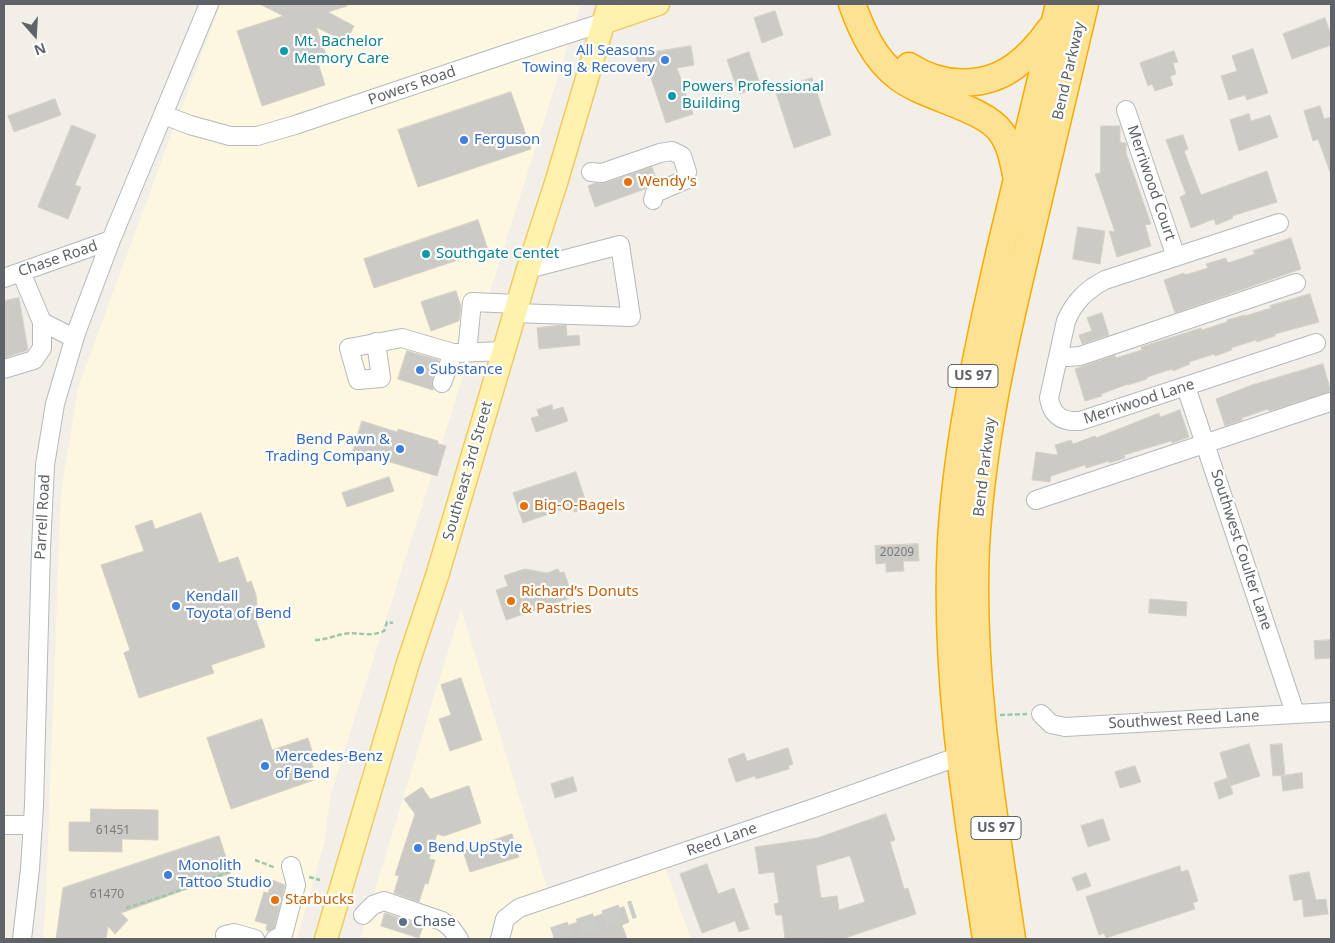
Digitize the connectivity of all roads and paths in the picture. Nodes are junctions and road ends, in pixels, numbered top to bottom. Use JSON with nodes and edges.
{"nodes":[{"id":1,"x":209,"y":4,"type":"edge"},
{"id":2,"x":658,"y":4,"type":"edge"},
{"id":3,"x":852,"y":4,"type":"edge"},
{"id":4,"x":867,"y":4,"type":"edge"},
{"id":5,"x":1085,"y":4,"type":"edge"},
{"id":6,"x":607,"y":13,"type":"edge"},
{"id":7,"x":1056,"y":14,"type":"edge"},
{"id":8,"x":1126,"y":110,"type":"dead end"},
{"id":9,"x":164,"y":115,"type":"junction"},
{"id":10,"x":592,"y":172,"type":"dead end"},
{"id":11,"x":1017,"y":177,"type":"junction"},
{"id":12,"x":653,"y":200,"type":"dead end"},
{"id":13,"x":1279,"y":223,"type":"dead end"},
{"id":14,"x":111,"y":240,"type":"junction"},
{"id":15,"x":1176,"y":257,"type":"junction"},
{"id":16,"x":528,"y":269,"type":"junction"},
{"id":17,"x":21,"y":272,"type":"junction"},
{"id":18,"x":4,"y":278,"type":"edge"},
{"id":19,"x":1296,"y":283,"type":"dead end"},
{"id":20,"x":517,"y":308,"type":"junction"},
{"id":21,"x":42,"y":322,"type":"junction"},
{"id":22,"x":74,"y":338,"type":"junction"},
{"id":23,"x":376,"y":342,"type":"junction"},
{"id":24,"x":1316,"y":343,"type":"dead end"},
{"id":25,"x":41,"y":350,"type":"junction"},
{"id":26,"x":504,"y":351,"type":"junction"},
{"id":27,"x":460,"y":353,"type":"junction"},
{"id":28,"x":1059,"y":355,"type":"junction"},
{"id":29,"x":67,"y":359,"type":"junction"},
{"id":30,"x":4,"y":368,"type":"edge"},
{"id":31,"x":442,"y":384,"type":"dead end"},
{"id":32,"x":1186,"y":387,"type":"junction"},
{"id":33,"x":1330,"y":402,"type":"dead end"},
{"id":34,"x":1206,"y":443,"type":"junction"},
{"id":35,"x":1036,"y":500,"type":"dead end"},
{"id":36,"x":393,"y":623,"type":"dead end"},
{"id":37,"x":315,"y":640,"type":"dead end"},
{"id":38,"x":1331,"y":712,"type":"edge"},
{"id":39,"x":1296,"y":713,"type":"junction"},
{"id":40,"x":1041,"y":714,"type":"joint"},
{"id":41,"x":997,"y":715,"type":"dead end"},
{"id":42,"x":960,"y":756,"type":"junction"},
{"id":43,"x":4,"y":825,"type":"edge"},
{"id":44,"x":33,"y":825,"type":"junction"},
{"id":45,"x":255,"y":860,"type":"dead end"},
{"id":46,"x":283,"y":867,"type":"joint"},
{"id":47,"x":231,"y":871,"type":"dead end"},
{"id":48,"x":309,"y":877,"type":"dead end"},
{"id":49,"x":320,"y":880,"type":"dead end"},
{"id":50,"x":126,"y":908,"type":"dead end"},
{"id":51,"x":363,"y":915,"type":"dead end"},
{"id":52,"x":225,"y":935,"type":"dead end"},
{"id":53,"x":22,"y":939,"type":"edge"},
{"id":54,"x":255,"y":939,"type":"edge"},
{"id":55,"x":275,"y":939,"type":"edge"},
{"id":56,"x":326,"y":939,"type":"edge"},
{"id":57,"x":459,"y":939,"type":"edge"},
{"id":58,"x":500,"y":939,"type":"edge"},
{"id":59,"x":986,"y":939,"type":"edge"},
{"id":60,"x":1012,"y":939,"type":"edge"}],
"edges":[{"from":1,"to":9,"type":"street","name":"Parrell Road"},
{"from":2,"to":6,"type":"main road","name":"Powers Road"},
{"from":3,"to":11,"type":"highway"},
{"from":4,"to":7,"type":"highway"},
{"from":5,"to":60,"type":"highway","name":"Bend Parkway","number":"US 97"},
{"from":6,"to":9,"type":"street","name":"Powers Road"},
{"from":6,"to":16,"type":"main road","name":"Southeast 3rd Street"},
{"from":7,"to":11,"type":"highway","name":"Bend Parkway","number":"US 97"},
{"from":8,"to":15,"type":"street","name":"Merriwood Court"},
{"from":9,"to":14,"type":"street","name":"Parrell Road"},
{"from":10,"to":12,"type":"street"},
{"from":11,"to":42,"type":"highway","name":"Bend Parkway","number":"US 97"},
{"from":13,"to":15,"type":"street","name":"Merriwood Lane"},
{"from":14,"to":17,"type":"street","name":"Chase Road"},
{"from":14,"to":22,"type":"street","name":"Parrell Road"},
{"from":15,"to":28,"type":"street","name":"Merriwood Lane"},
{"from":16,"to":20,"type":"main road","name":"Southeast 3rd Street"},
{"from":16,"to":20,"type":"street"},
{"from":17,"to":18,"type":"street","name":"Chase Road"},
{"from":17,"to":21,"type":"street"},
{"from":19,"to":28,"type":"street"},
{"from":20,"to":26,"type":"main road","name":"Southeast 3rd Street"},
{"from":20,"to":27,"type":"street"},
{"from":21,"to":22,"type":"street"},
{"from":21,"to":25,"type":"street"},
{"from":22,"to":29,"type":"street","name":"Parrell Road"},
{"from":23,"to":23,"type":"street"},
{"from":23,"to":27,"type":"street"},
{"from":24,"to":32,"type":"street","name":"Merriwood Lane"},
{"from":25,"to":29,"type":"street"},
{"from":25,"to":30,"type":"street"},
{"from":26,"to":27,"type":"street"},
{"from":26,"to":56,"type":"main road","name":"Southeast 3rd Street"},
{"from":27,"to":31,"type":"street"},
{"from":28,"to":32,"type":"street","name":"Merriwood Lane"},
{"from":29,"to":44,"type":"street","name":"Parrell Road"},
{"from":32,"to":34,"type":"street","name":"Southwest Coulter Lane"},
{"from":33,"to":34,"type":"street"},
{"from":34,"to":35,"type":"street"},
{"from":34,"to":39,"type":"street","name":"Southwest Coulter Lane"},
{"from":36,"to":37,"type":"path"},
{"from":38,"to":39,"type":"street","name":"Southwest Reed Lane"},
{"from":39,"to":40,"type":"street","name":"Southwest Reed Lane"},
{"from":40,"to":41,"type":"path"},
{"from":42,"to":58,"type":"street","name":"Reed Lane"},
{"from":42,"to":59,"type":"highway","name":"Bend Parkway","number":"US 97"},
{"from":43,"to":44,"type":"street"},
{"from":44,"to":53,"type":"street","name":"Parrell Road"},
{"from":45,"to":46,"type":"path"},
{"from":46,"to":55,"type":"street"},
{"from":47,"to":50,"type":"path"},
{"from":48,"to":49,"type":"path"},
{"from":51,"to":57,"type":"street"},
{"from":52,"to":54,"type":"street"}]}
